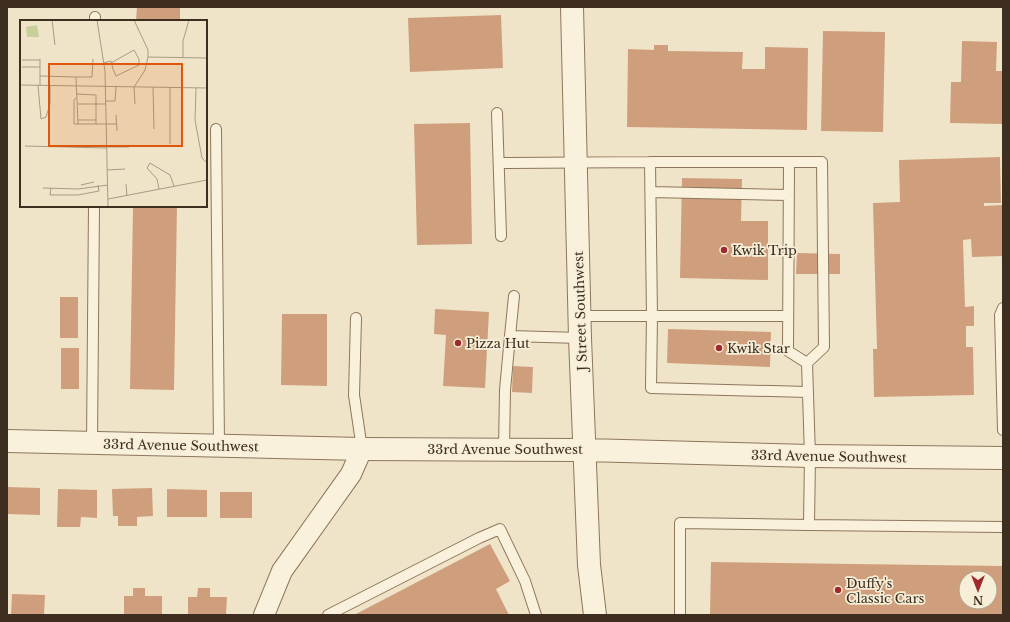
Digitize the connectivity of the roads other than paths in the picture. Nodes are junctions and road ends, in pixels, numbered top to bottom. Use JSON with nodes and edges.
{"nodes":[{"id":1,"x":572,"y":7,"type":"edge"},
{"id":2,"x":497,"y":113,"type":"dead end"},
{"id":3,"x":216,"y":129,"type":"dead end"},
{"id":4,"x":576,"y":162,"type":"junction"},
{"id":5,"x":650,"y":162,"type":"junction"},
{"id":6,"x":789,"y":162,"type":"junction"},
{"id":7,"x":499,"y":163,"type":"junction"},
{"id":8,"x":651,"y":192,"type":"junction"},
{"id":9,"x":789,"y":195,"type":"junction"},
{"id":10,"x":94,"y":207,"type":"edge"},
{"id":11,"x":501,"y":236,"type":"dead end"},
{"id":12,"x":514,"y":296,"type":"dead end"},
{"id":13,"x":1003,"y":308,"type":"edge"},
{"id":14,"x":579,"y":316,"type":"junction"},
{"id":15,"x":652,"y":316,"type":"junction"},
{"id":16,"x":787,"y":316,"type":"junction"},
{"id":17,"x":356,"y":318,"type":"dead end"},
{"id":18,"x":510,"y":336,"type":"junction"},
{"id":19,"x":580,"y":338,"type":"junction"},
{"id":20,"x":807,"y":363,"type":"junction"},
{"id":21,"x":808,"y":392,"type":"junction"},
{"id":22,"x":1003,"y":430,"type":"edge"},
{"id":23,"x":7,"y":441,"type":"edge"},
{"id":24,"x":92,"y":443,"type":"junction"},
{"id":25,"x":219,"y":445,"type":"junction"},
{"id":26,"x":362,"y":449,"type":"junction"},
{"id":27,"x":504,"y":449,"type":"junction"},
{"id":28,"x":584,"y":450,"type":"junction"},
{"id":29,"x":810,"y":456,"type":"junction"},
{"id":30,"x":1003,"y":458,"type":"edge"},
{"id":31,"x":809,"y":525,"type":"junction"},
{"id":32,"x":1003,"y":527,"type":"edge"},
{"id":33,"x":264,"y":615,"type":"edge"},
{"id":34,"x":328,"y":615,"type":"edge"},
{"id":35,"x":536,"y":615,"type":"edge"},
{"id":36,"x":595,"y":615,"type":"edge"},
{"id":37,"x":680,"y":615,"type":"edge"}],
"edges":[{"from":1,"to":4,"type":"street","name":"J Street Southwest"},
{"from":2,"to":7,"type":"lane"},
{"from":3,"to":25,"type":"lane"},
{"from":4,"to":5,"type":"lane"},
{"from":4,"to":7,"type":"lane"},
{"from":4,"to":14,"type":"street","name":"J Street Southwest"},
{"from":5,"to":6,"type":"lane"},
{"from":5,"to":8,"type":"lane"},
{"from":6,"to":9,"type":"lane"},
{"from":6,"to":20,"type":"lane"},
{"from":7,"to":11,"type":"lane"},
{"from":8,"to":9,"type":"lane"},
{"from":8,"to":15,"type":"lane"},
{"from":9,"to":16,"type":"lane"},
{"from":10,"to":24,"type":"lane"},
{"from":12,"to":18,"type":"lane"},
{"from":13,"to":22,"type":"lane"},
{"from":14,"to":15,"type":"lane"},
{"from":14,"to":19,"type":"street","name":"J Street Southwest"},
{"from":15,"to":16,"type":"lane"},
{"from":15,"to":21,"type":"lane"},
{"from":16,"to":20,"type":"lane"},
{"from":17,"to":26,"type":"lane"},
{"from":18,"to":19,"type":"lane"},
{"from":18,"to":27,"type":"lane"},
{"from":19,"to":28,"type":"street","name":"J Street Southwest"},
{"from":20,"to":21,"type":"lane"},
{"from":21,"to":29,"type":"lane"},
{"from":23,"to":24,"type":"street","name":"33rd Avenue Southwest"},
{"from":24,"to":25,"type":"street","name":"33rd Avenue Southwest"},
{"from":25,"to":26,"type":"street","name":"33rd Avenue Southwest"},
{"from":26,"to":27,"type":"street","name":"33rd Avenue Southwest"},
{"from":26,"to":33,"type":"street"},
{"from":27,"to":28,"type":"street","name":"33rd Avenue Southwest"},
{"from":28,"to":29,"type":"street","name":"33rd Avenue Southwest"},
{"from":28,"to":36,"type":"street","name":"J Street Southwest"},
{"from":29,"to":30,"type":"street","name":"33rd Avenue Southwest"},
{"from":29,"to":31,"type":"lane"},
{"from":31,"to":32,"type":"lane"},
{"from":31,"to":37,"type":"lane"},
{"from":34,"to":35,"type":"lane"}]}
